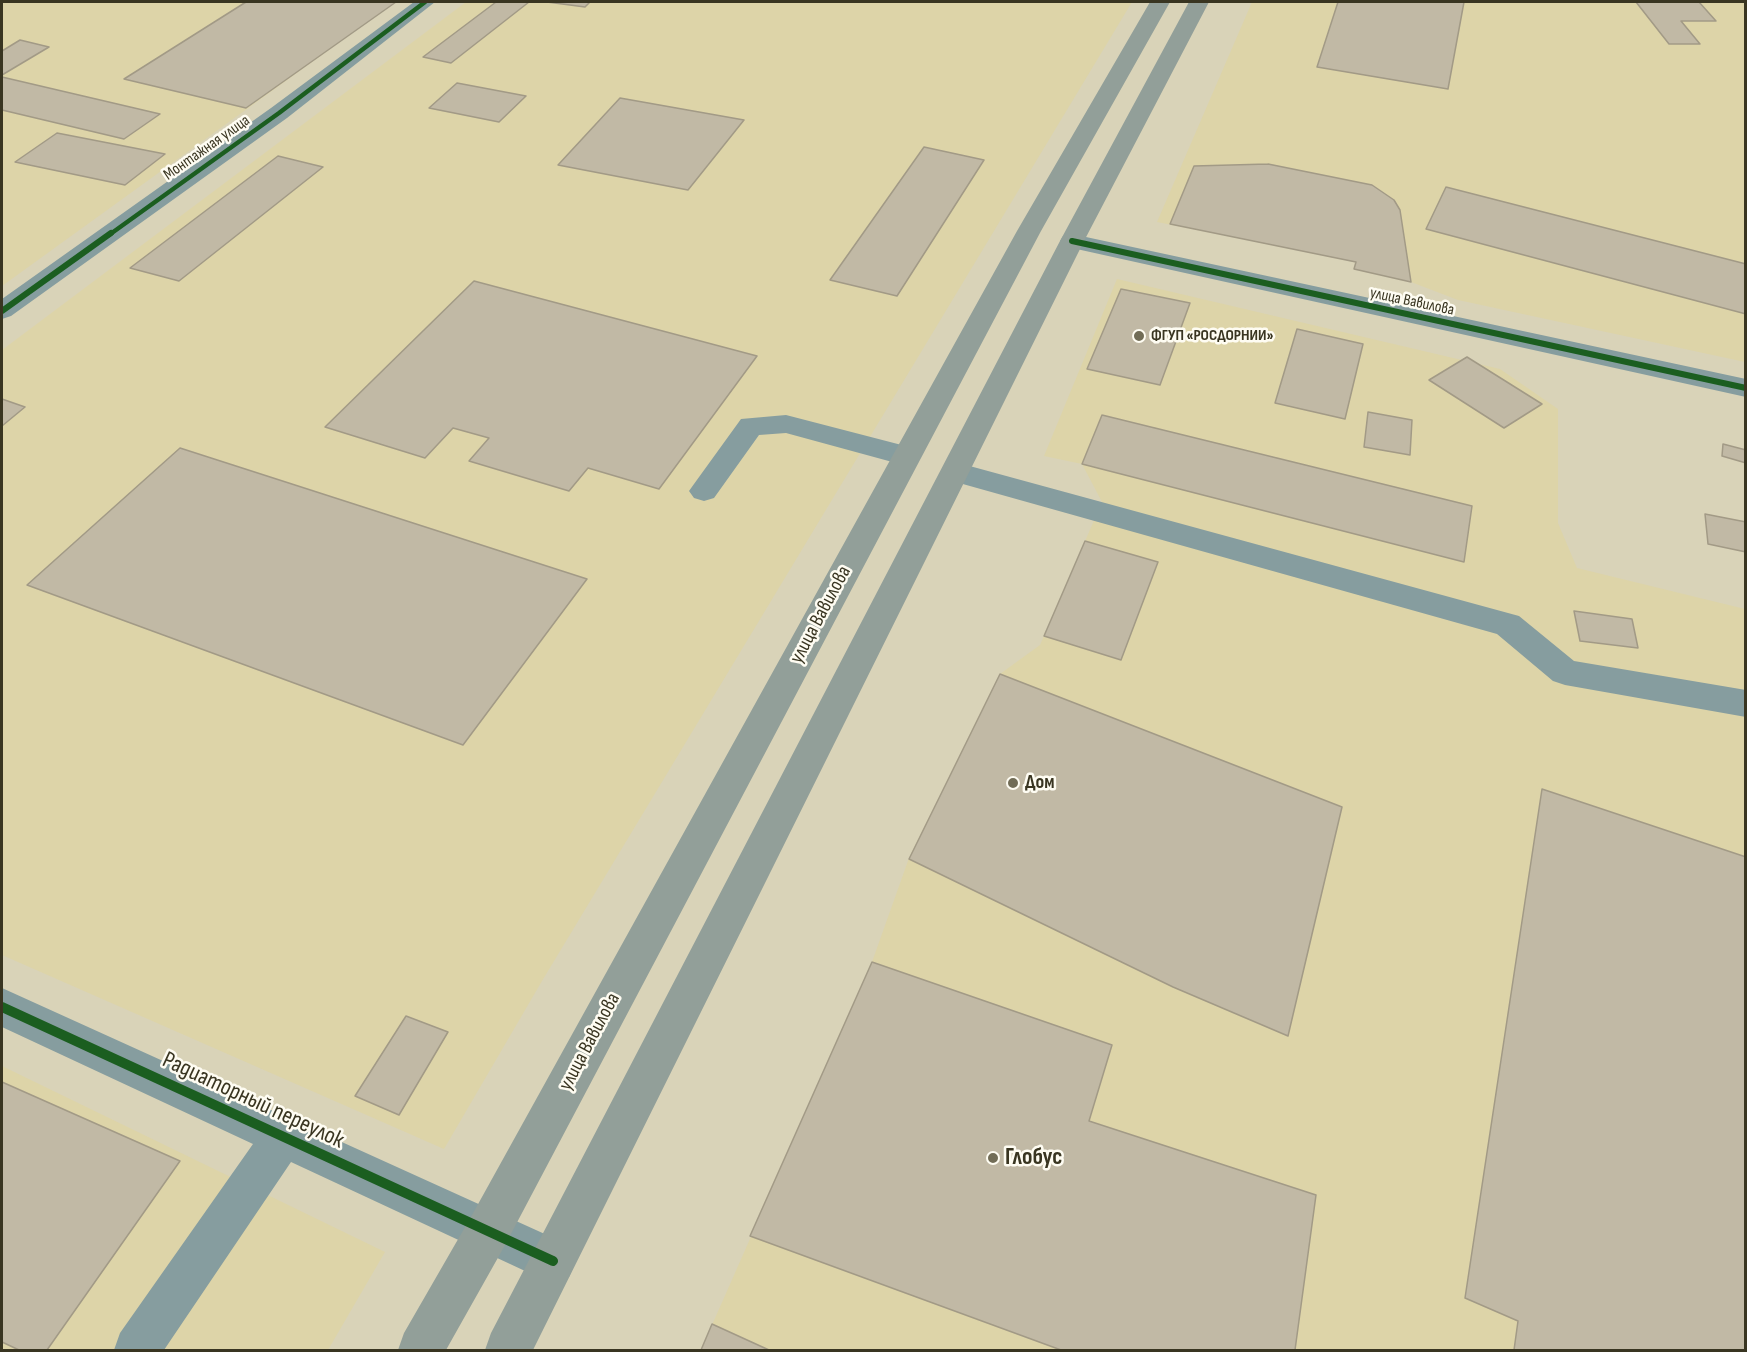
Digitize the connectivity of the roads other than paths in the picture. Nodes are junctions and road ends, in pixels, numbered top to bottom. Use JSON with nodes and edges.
{"nodes":[{"id":1,"x":425,"y":2,"type":"edge"},
{"id":2,"x":1160,"y":2,"type":"edge"},
{"id":3,"x":1199,"y":2,"type":"edge"},
{"id":4,"x":1072,"y":241,"type":"junction"},
{"id":5,"x":2,"y":311,"type":"edge"},
{"id":6,"x":1746,"y":388,"type":"edge"},
{"id":7,"x":907,"y":456,"type":"junction"},
{"id":8,"x":955,"y":472,"type":"junction"},
{"id":9,"x":704,"y":491,"type":"dead end"},
{"id":10,"x":1746,"y":704,"type":"edge"},
{"id":11,"x":2,"y":1007,"type":"edge"},
{"id":12,"x":283,"y":1137,"type":"junction"},
{"id":13,"x":488,"y":1231,"type":"junction"},
{"id":14,"x":554,"y":1261,"type":"junction"},
{"id":15,"x":137,"y":1350,"type":"edge"},
{"id":16,"x":421,"y":1350,"type":"edge"},
{"id":17,"x":508,"y":1350,"type":"edge"}],
"edges":[{"from":1,"to":5,"type":"street","name":"Монтажная улица"},
{"from":2,"to":7,"type":"main road","name":"улица Вавилова"},
{"from":3,"to":4,"type":"main road"},
{"from":4,"to":6,"type":"street","name":"улица Вавилова"},
{"from":4,"to":8,"type":"main road"},
{"from":7,"to":9,"type":"street"},
{"from":7,"to":13,"type":"main road","name":"улица Вавилова"},
{"from":8,"to":10,"type":"street"},
{"from":8,"to":14,"type":"main road"},
{"from":11,"to":12,"type":"street","name":"Радиаторный переулок"},
{"from":12,"to":13,"type":"street","name":"Радиаторный переулок"},
{"from":12,"to":15,"type":"street"},
{"from":13,"to":14,"type":"street"},
{"from":13,"to":16,"type":"main road","name":"улица Вавилова"},
{"from":14,"to":17,"type":"main road"}]}
